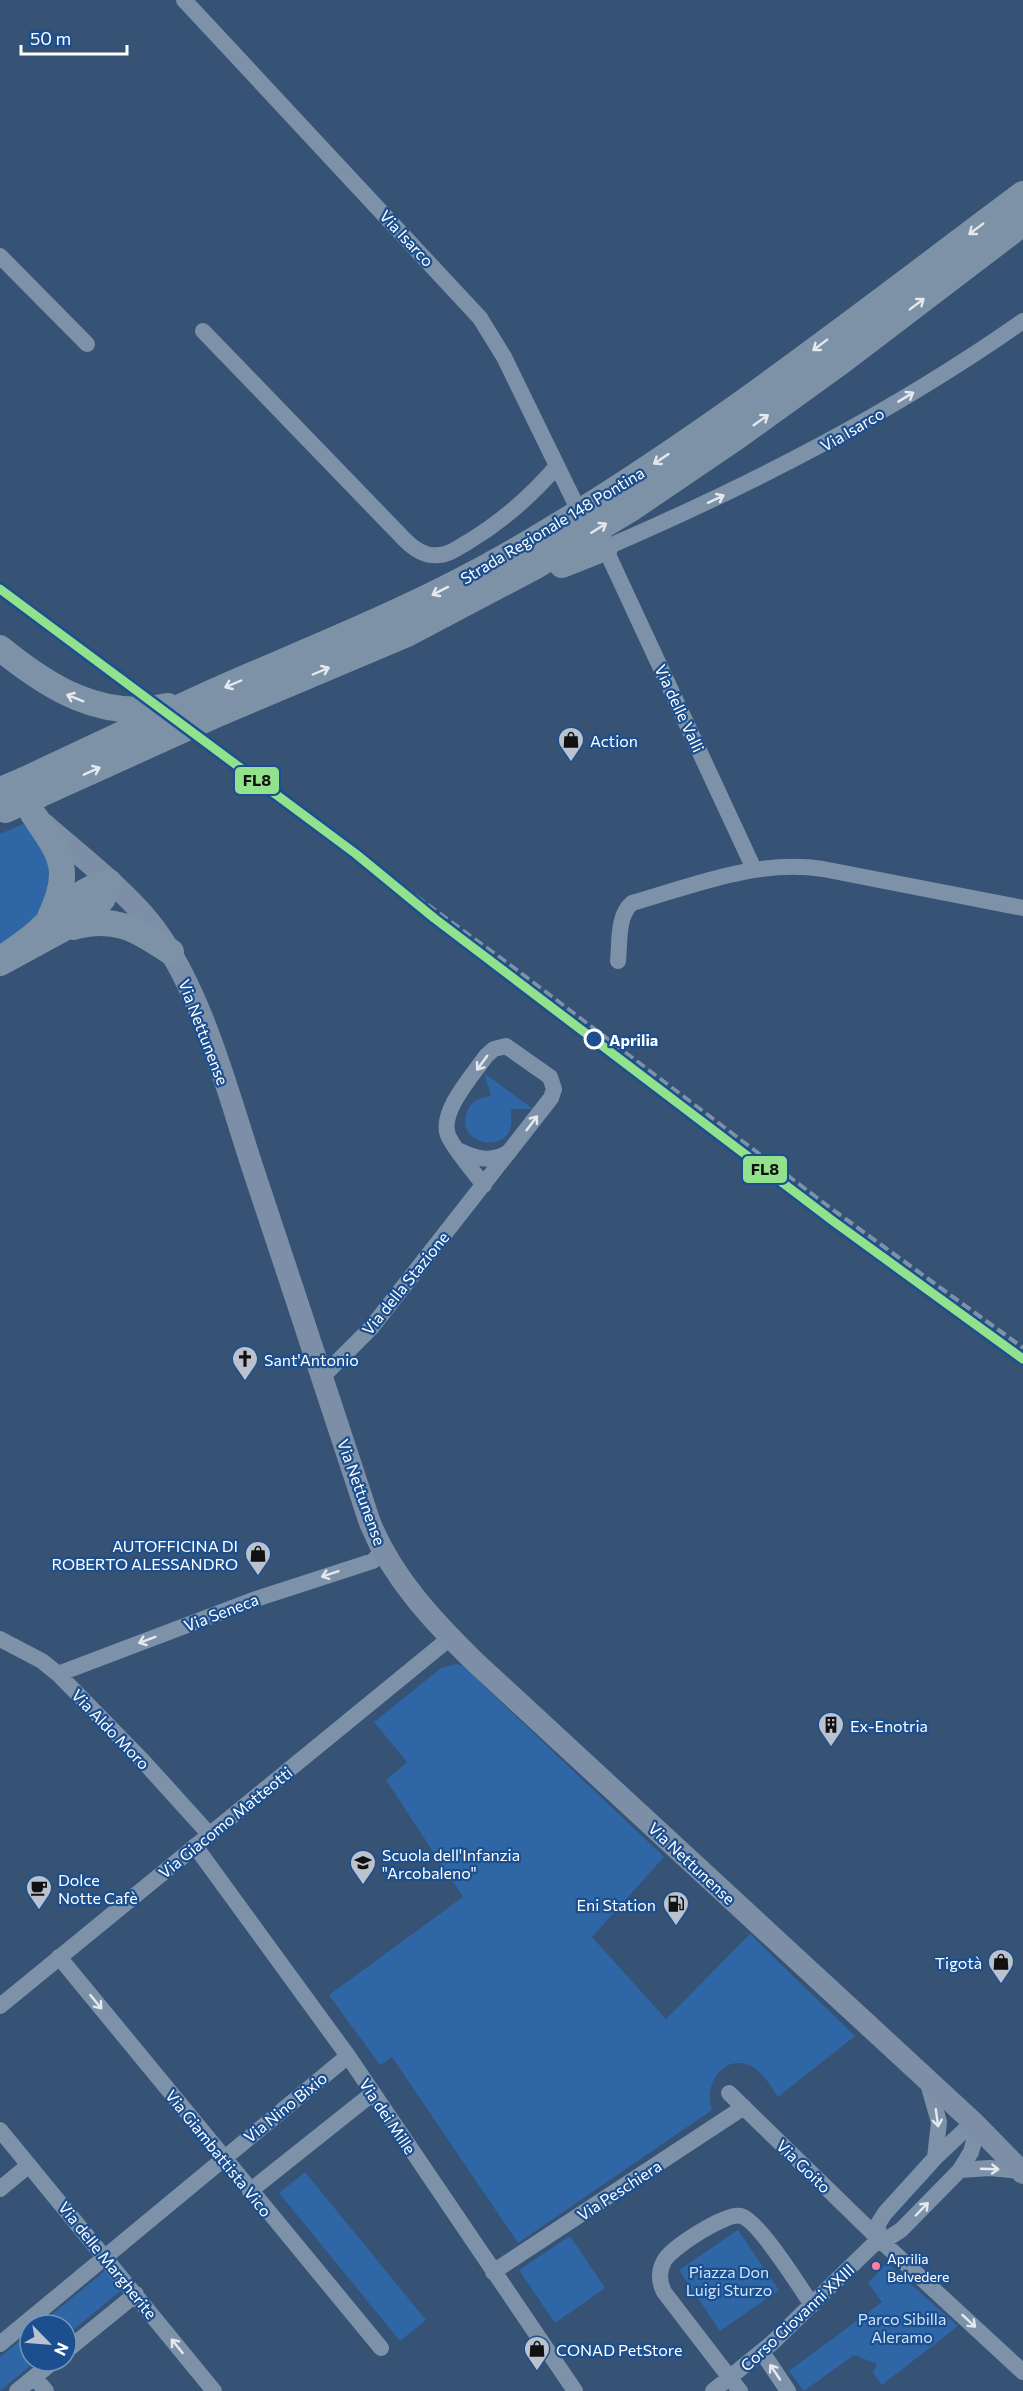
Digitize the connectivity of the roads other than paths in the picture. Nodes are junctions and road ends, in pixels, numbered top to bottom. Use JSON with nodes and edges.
{"nodes":[{"id":1,"x":184,"y":0,"type":"edge"},
{"id":2,"x":1023,"y":194,"type":"edge"},
{"id":3,"x":1023,"y":224,"type":"edge"},
{"id":4,"x":0,"y":256,"type":"edge"},
{"id":5,"x":1023,"y":321,"type":"edge"},
{"id":6,"x":203,"y":331,"type":"dead end"},
{"id":7,"x":87,"y":344,"type":"dead end"},
{"id":8,"x":557,"y":466,"type":"junction"},
{"id":9,"x":579,"y":512,"type":"junction"},
{"id":10,"x":605,"y":548,"type":"junction"},
{"id":11,"x":494,"y":590,"type":"junction"},
{"id":12,"x":0,"y":648,"type":"edge"},
{"id":13,"x":213,"y":704,"type":"junction"},
{"id":14,"x":140,"y":728,"type":"junction"},
{"id":15,"x":24,"y":793,"type":"edge"},
{"id":16,"x":2,"y":804,"type":"edge"},
{"id":17,"x":754,"y":869,"type":"junction"},
{"id":18,"x":109,"y":882,"type":"junction"},
{"id":19,"x":1023,"y":908,"type":"edge"},
{"id":20,"x":59,"y":932,"type":"junction"},
{"id":21,"x":171,"y":952,"type":"junction"},
{"id":22,"x":0,"y":961,"type":"edge"},
{"id":23,"x":618,"y":961,"type":"dead end"},
{"id":24,"x":511,"y":1150,"type":"junction"},
{"id":25,"x":459,"y":1151,"type":"junction"},
{"id":26,"x":483,"y":1185,"type":"junction"},
{"id":27,"x":322,"y":1377,"type":"junction"},
{"id":28,"x":382,"y":1551,"type":"junction"},
{"id":29,"x":450,"y":1638,"type":"junction"},
{"id":30,"x":0,"y":1639,"type":"edge"},
{"id":31,"x":58,"y":1674,"type":"junction"},
{"id":32,"x":209,"y":1834,"type":"junction"},
{"id":33,"x":195,"y":1846,"type":"junction"},
{"id":34,"x":59,"y":1957,"type":"junction"},
{"id":35,"x":0,"y":2006,"type":"edge"},
{"id":36,"x":348,"y":2056,"type":"junction"},
{"id":37,"x":927,"y":2079,"type":"junction"},
{"id":38,"x":373,"y":2093,"type":"junction"},
{"id":39,"x":729,"y":2093,"type":"dead end"},
{"id":40,"x":744,"y":2107,"type":"junction"},
{"id":41,"x":976,"y":2125,"type":"junction"},
{"id":42,"x":0,"y":2130,"type":"edge"},
{"id":43,"x":223,"y":2158,"type":"junction"},
{"id":44,"x":935,"y":2158,"type":"junction"},
{"id":45,"x":29,"y":2165,"type":"junction"},
{"id":46,"x":960,"y":2170,"type":"junction"},
{"id":47,"x":1022,"y":2172,"type":"edge"},
{"id":48,"x":0,"y":2189,"type":"edge"},
{"id":49,"x":250,"y":2191,"type":"junction"},
{"id":50,"x":879,"y":2239,"type":"junction"},
{"id":51,"x":106,"y":2257,"type":"junction"},
{"id":52,"x":493,"y":2272,"type":"junction"},
{"id":53,"x":136,"y":2294,"type":"junction"},
{"id":54,"x":812,"y":2305,"type":"junction"},
{"id":55,"x":78,"y":2341,"type":"edge"},
{"id":56,"x":0,"y":2344,"type":"edge"},
{"id":57,"x":381,"y":2348,"type":"dead end"},
{"id":58,"x":762,"y":2352,"type":"junction"},
{"id":59,"x":39,"y":2373,"type":"edge"},
{"id":60,"x":1023,"y":2373,"type":"edge"},
{"id":61,"x":34,"y":2377,"type":"junction"},
{"id":62,"x":735,"y":2385,"type":"edge"},
{"id":63,"x":17,"y":2391,"type":"edge"},
{"id":64,"x":46,"y":2391,"type":"edge"},
{"id":65,"x":214,"y":2391,"type":"edge"},
{"id":66,"x":575,"y":2391,"type":"edge"},
{"id":67,"x":713,"y":2391,"type":"edge"},
{"id":68,"x":788,"y":2391,"type":"edge"}],
"edges":[{"from":1,"to":8,"type":"street","name":"Via Isarco"},
{"from":2,"to":9,"type":"highway","name":"Strada Regionale 148 Pontina","one_way":true},
{"from":11,"to":3,"type":"highway","name":"Strada Regionale 148 Pontina","one_way":true},
{"from":4,"to":7,"type":"street"},
{"from":10,"to":5,"type":"street","name":"Via Isarco","one_way":true},
{"from":6,"to":8,"type":"street"},
{"from":8,"to":9,"type":"street","name":"Via Isarco"},
{"from":9,"to":13,"type":"highway","name":"Strada Regionale 148 Pontina","one_way":true},
{"from":10,"to":11,"type":"highway"},
{"from":10,"to":17,"type":"street","name":"Via delle Valli"},
{"from":13,"to":11,"type":"highway","name":"Strada Regionale 148 Pontina","one_way":true},
{"from":14,"to":12,"type":"highway","one_way":true},
{"from":13,"to":14,"type":"highway","name":"Strada Regionale 148 Pontina"},
{"from":13,"to":14,"type":"highway"},
{"from":14,"to":15,"type":"highway","name":"Strada Regionale 148 Pontina"},
{"from":15,"to":16,"type":"highway","name":"Strada Regionale 148 Pontina","bridge":true},
{"from":15,"to":18,"type":"main road","name":"Via Nettunense"},
{"from":15,"to":22,"type":"highway"},
{"from":17,"to":19,"type":"street"},
{"from":17,"to":23,"type":"street"},
{"from":18,"to":20,"type":"highway"},
{"from":18,"to":21,"type":"main road","name":"Via Nettunense"},
{"from":18,"to":22,"type":"highway"},
{"from":20,"to":21,"type":"highway"},
{"from":20,"to":22,"type":"highway"},
{"from":21,"to":27,"type":"main road","name":"Via Nettunense"},
{"from":24,"to":25,"type":"street"},
{"from":24,"to":25,"type":"street","one_way":true},
{"from":24,"to":26,"type":"street","name":"Via della Stazione"},
{"from":25,"to":26,"type":"street"},
{"from":26,"to":27,"type":"street","name":"Via della Stazione"},
{"from":27,"to":28,"type":"main road","name":"Via Nettunense"},
{"from":28,"to":29,"type":"main road","name":"Via Nettunense"},
{"from":28,"to":31,"type":"street","name":"Via Seneca","one_way":true},
{"from":29,"to":32,"type":"street","name":"Via Giacomo Matteotti"},
{"from":29,"to":37,"type":"main road","name":"Via Nettunense"},
{"from":30,"to":31,"type":"street","name":"Via Aldo Moro"},
{"from":31,"to":32,"type":"street","name":"Via Aldo Moro"},
{"from":32,"to":33,"type":"street","name":"Via Giacomo Matteotti"},
{"from":33,"to":34,"type":"street","name":"Via Giacomo Matteotti"},
{"from":33,"to":36,"type":"street","name":"Via dei Mille"},
{"from":34,"to":35,"type":"street","name":"Via Giacomo Matteotti"},
{"from":34,"to":43,"type":"street","name":"Via Giambattista Vico","one_way":true},
{"from":36,"to":38,"type":"street","name":"Via dei Mille"},
{"from":36,"to":43,"type":"street","name":"Via Nino Bixio"},
{"from":37,"to":41,"type":"main road","name":"Via Nettunense"},
{"from":37,"to":44,"type":"street","one_way":true},
{"from":38,"to":49,"type":"street"},
{"from":38,"to":52,"type":"street","name":"Via dei Mille"},
{"from":39,"to":40,"type":"street","name":"Via Goito"},
{"from":40,"to":50,"type":"street","name":"Via Goito"},
{"from":40,"to":52,"type":"street","name":"Via Peschiera"},
{"from":41,"to":44,"type":"street","name":"Corso Giovanni XXIII"},
{"from":41,"to":46,"type":"street","name":"Corso Giovanni XXIII"},
{"from":41,"to":47,"type":"main road","name":"Via Nettunense"},
{"from":42,"to":45,"type":"street","name":"Via delle Margherite"},
{"from":43,"to":49,"type":"street","name":"Via Giambattista Vico"},
{"from":43,"to":51,"type":"street","name":"Via Nino Bixio"},
{"from":44,"to":50,"type":"street","name":"Corso Giovanni XXIII"},
{"from":45,"to":48,"type":"street"},
{"from":45,"to":51,"type":"street","name":"Via delle Margherite"},
{"from":46,"to":47,"type":"street","one_way":true},
{"from":50,"to":46,"type":"street","name":"Corso Giovanni XXIII","one_way":true},
{"from":49,"to":57,"type":"street","name":"Via Giambattista Vico"},
{"from":50,"to":54,"type":"street","name":"Corso Giovanni XXIII"},
{"from":50,"to":60,"type":"street","name":"Via Goito","one_way":true},
{"from":51,"to":53,"type":"street","name":"Via delle Margherite"},
{"from":51,"to":56,"type":"street","name":"Via Nino Bixio"},
{"from":52,"to":66,"type":"street","name":"Via dei Mille"},
{"from":53,"to":55,"type":"street"},
{"from":65,"to":53,"type":"street","name":"Via delle Margherite","one_way":true},
{"from":54,"to":58,"type":"street","name":"Corso Giovanni XXIII"},
{"from":54,"to":62,"type":"street"},
{"from":58,"to":62,"type":"street","name":"Corso Giovanni XXIII"},
{"from":68,"to":58,"type":"street","one_way":true},
{"from":59,"to":61,"type":"street"},
{"from":61,"to":63,"type":"street"},
{"from":61,"to":64,"type":"street"},
{"from":62,"to":67,"type":"street","name":"Corso Giovanni XXIII"}]}
